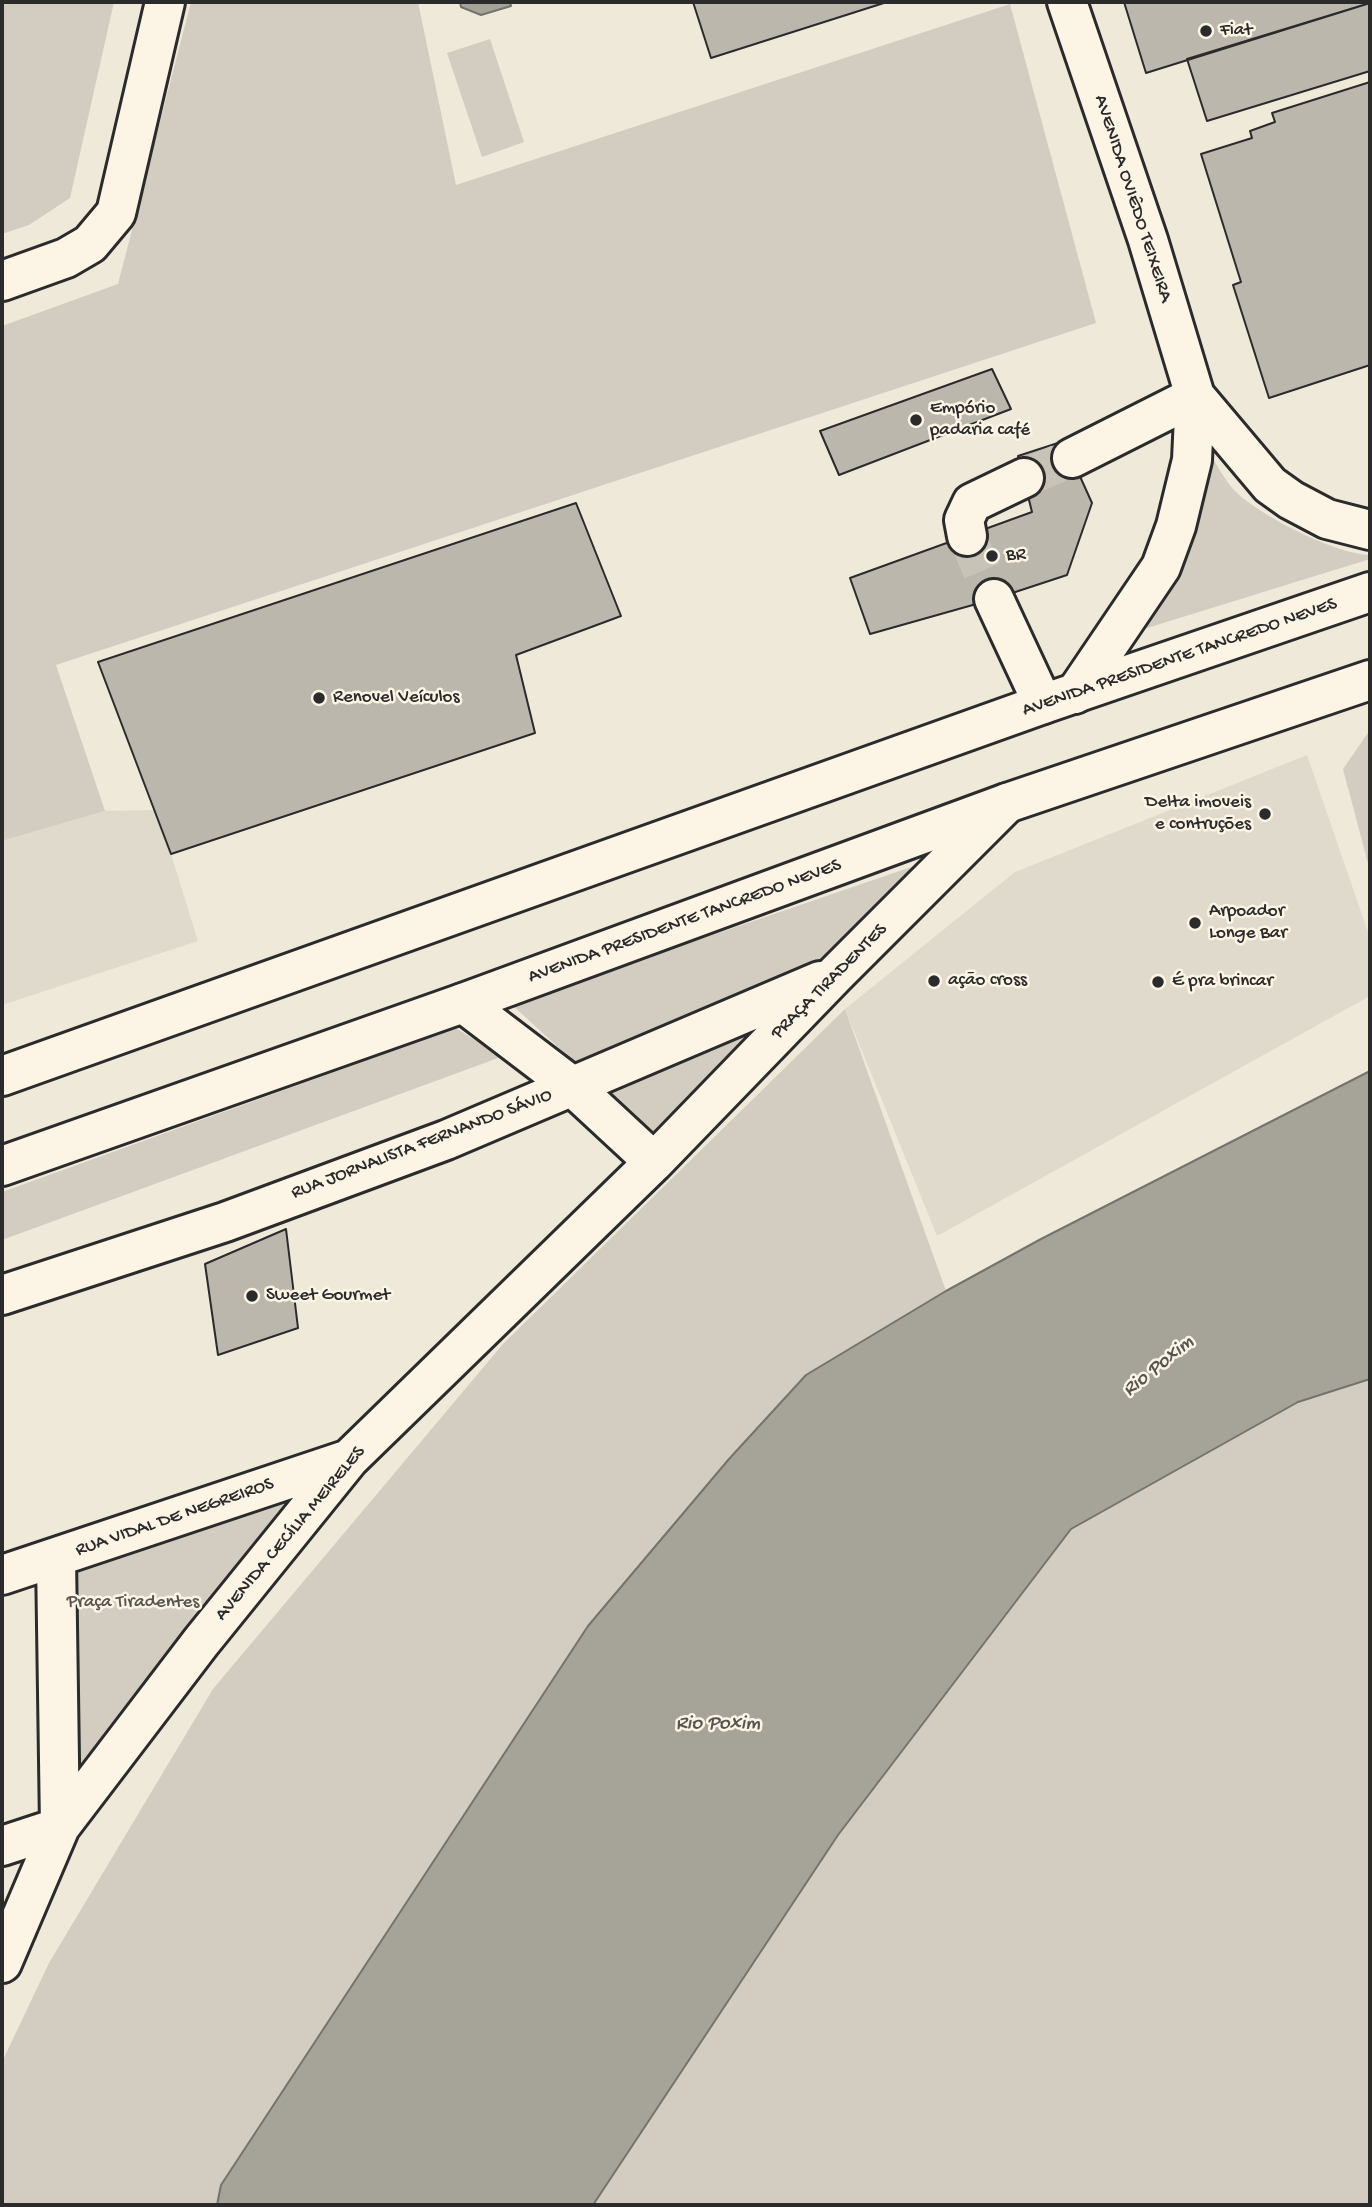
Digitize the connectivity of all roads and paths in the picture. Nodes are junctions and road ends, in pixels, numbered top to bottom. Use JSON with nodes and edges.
{"nodes":[{"id":1,"x":165,"y":2,"type":"edge"},
{"id":2,"x":1067,"y":2,"type":"edge"},
{"id":3,"x":2,"y":281,"type":"edge"},
{"id":4,"x":1195,"y":397,"type":"junction"},
{"id":5,"x":1072,"y":458,"type":"tunnel mouth"},
{"id":6,"x":1024,"y":478,"type":"tunnel mouth"},
{"id":7,"x":1370,"y":530,"type":"edge"},
{"id":8,"x":967,"y":536,"type":"tunnel mouth"},
{"id":9,"x":1370,"y":592,"type":"edge"},
{"id":10,"x":994,"y":599,"type":"tunnel mouth"},
{"id":11,"x":1370,"y":680,"type":"edge"},
{"id":12,"x":1059,"y":699,"type":"junction"},
{"id":13,"x":1007,"y":803,"type":"junction"},
{"id":14,"x":835,"y":975,"type":"junction"},
{"id":15,"x":463,"y":1003,"type":"junction"},
{"id":16,"x":2,"y":1076,"type":"edge"},
{"id":17,"x":572,"y":1086,"type":"junction"},
{"id":18,"x":654,"y":1162,"type":"junction"},
{"id":19,"x":2,"y":1166,"type":"edge"},
{"id":20,"x":2,"y":1295,"type":"edge"},
{"id":21,"x":349,"y":1460,"type":"junction"},
{"id":22,"x":56,"y":1558,"type":"junction"},
{"id":23,"x":2,"y":1575,"type":"edge"},
{"id":24,"x":60,"y":1827,"type":"junction"},
{"id":25,"x":2,"y":1846,"type":"edge"},
{"id":26,"x":2,"y":1963,"type":"edge"}],
"edges":[{"from":1,"to":3,"type":"street"},
{"from":2,"to":4,"type":"street","name":"AVENIDA OVIÊDO TEIXEIRA"},
{"from":4,"to":5,"type":"street"},
{"from":4,"to":7,"type":"street","name":"AVENIDA OVIÊDO TEIXEIRA"},
{"from":4,"to":12,"type":"street","name":"AVENIDA OVIÊDO TEIXEIRA"},
{"from":6,"to":8,"type":"street"},
{"from":9,"to":12,"type":"street","name":"AVENIDA PRESIDENTE TANCREDO NEVES"},
{"from":10,"to":12,"type":"street"},
{"from":11,"to":13,"type":"street","name":"AVENIDA PRESIDENTE TANCREDO NEVES"},
{"from":12,"to":16,"type":"street","name":"AVENIDA PRESIDENTE TANCREDO NEVES"},
{"from":13,"to":14,"type":"street","name":"PRAÇA TIRADENTES"},
{"from":13,"to":15,"type":"street","name":"AVENIDA PRESIDENTE TANCREDO NEVES"},
{"from":14,"to":17,"type":"street","name":"RUA JORNALISTA FERNANDO SÁVIO"},
{"from":14,"to":18,"type":"street","name":"PRAÇA TIRADENTES"},
{"from":15,"to":17,"type":"street"},
{"from":15,"to":19,"type":"street","name":"AVENIDA PRESIDENTE TANCREDO NEVES"},
{"from":17,"to":18,"type":"street"},
{"from":17,"to":20,"type":"street","name":"RUA JORNALISTA FERNANDO SÁVIO"},
{"from":18,"to":21,"type":"street","name":"AVENIDA CECÍLIA MEIRELES"},
{"from":21,"to":22,"type":"street","name":"RUA VIDAL DE NEGREIROS"},
{"from":21,"to":24,"type":"street","name":"AVENIDA CECÍLIA MEIRELES"},
{"from":22,"to":23,"type":"street","name":"RUA VIDAL DE NEGREIROS"},
{"from":22,"to":24,"type":"street"},
{"from":24,"to":25,"type":"street"},
{"from":24,"to":26,"type":"street","name":"AVENIDA CECÍLIA MEIRELES"}]}
